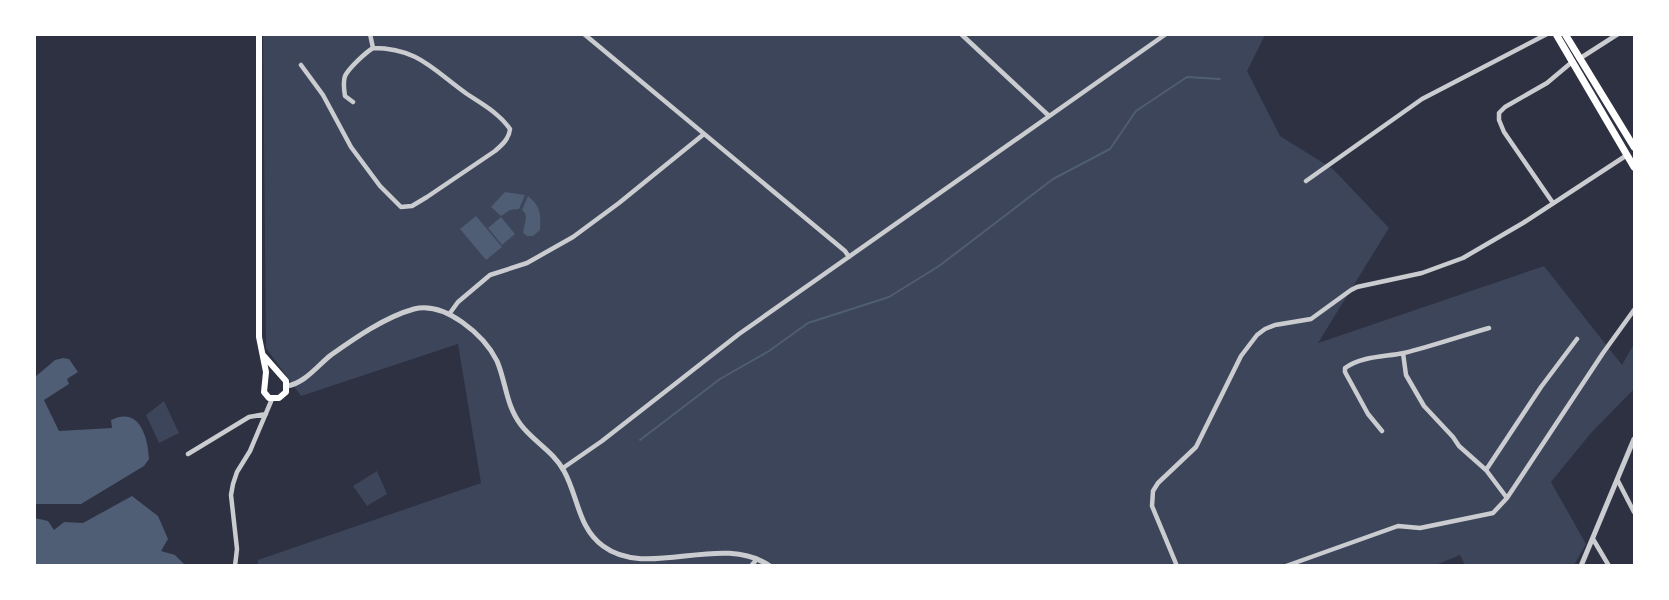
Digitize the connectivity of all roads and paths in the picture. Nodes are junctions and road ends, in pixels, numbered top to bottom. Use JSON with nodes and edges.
{"nodes":[{"id":1,"x":259,"y":34,"type":"edge"},
{"id":2,"x":370,"y":34,"type":"edge"},
{"id":3,"x":584,"y":34,"type":"edge"},
{"id":4,"x":961,"y":34,"type":"edge"},
{"id":5,"x":1166,"y":34,"type":"edge"},
{"id":6,"x":1547,"y":34,"type":"edge"},
{"id":7,"x":1556,"y":34,"type":"edge"},
{"id":8,"x":1565,"y":34,"type":"edge"},
{"id":9,"x":1618,"y":34,"type":"edge"},
{"id":10,"x":373,"y":48,"type":"junction"},
{"id":11,"x":1576,"y":61,"type":"junction"},
{"id":12,"x":301,"y":65,"type":"dead end"},
{"id":13,"x":353,"y":102,"type":"dead end"},
{"id":14,"x":1048,"y":115,"type":"junction"},
{"id":15,"x":704,"y":134,"type":"junction"},
{"id":16,"x":1635,"y":147,"type":"edge"},
{"id":17,"x":1627,"y":155,"type":"junction"},
{"id":18,"x":1635,"y":167,"type":"edge"},
{"id":19,"x":1306,"y":181,"type":"dead end"},
{"id":20,"x":1553,"y":203,"type":"junction"},
{"id":21,"x":849,"y":257,"type":"junction"},
{"id":22,"x":1635,"y":309,"type":"edge"},
{"id":23,"x":450,"y":313,"type":"junction"},
{"id":24,"x":1489,"y":328,"type":"dead end"},
{"id":25,"x":1577,"y":339,"type":"dead end"},
{"id":26,"x":1403,"y":353,"type":"junction"},
{"id":27,"x":263,"y":355,"type":"junction"},
{"id":28,"x":280,"y":376,"type":"junction"},
{"id":29,"x":266,"y":379,"type":"junction"},
{"id":30,"x":287,"y":386,"type":"junction"},
{"id":31,"x":273,"y":399,"type":"junction"},
{"id":32,"x":266,"y":414,"type":"junction"},
{"id":33,"x":1382,"y":431,"type":"dead end"},
{"id":34,"x":1635,"y":439,"type":"edge"},
{"id":35,"x":188,"y":454,"type":"dead end"},
{"id":36,"x":563,"y":468,"type":"junction"},
{"id":37,"x":1486,"y":470,"type":"junction"},
{"id":38,"x":1618,"y":481,"type":"junction"},
{"id":39,"x":1507,"y":498,"type":"junction"},
{"id":40,"x":1635,"y":512,"type":"edge"},
{"id":41,"x":1593,"y":538,"type":"junction"},
{"id":42,"x":757,"y":559,"type":"junction"},
{"id":43,"x":235,"y":566,"type":"edge"},
{"id":44,"x":751,"y":566,"type":"edge"},
{"id":45,"x":770,"y":566,"type":"edge"},
{"id":46,"x":1177,"y":566,"type":"edge"},
{"id":47,"x":1286,"y":566,"type":"edge"},
{"id":48,"x":1581,"y":566,"type":"edge"},
{"id":49,"x":1609,"y":566,"type":"edge"}],
"edges":[{"from":1,"to":27,"type":"main road"},
{"from":2,"to":10,"type":"street"},
{"from":3,"to":15,"type":"street"},
{"from":4,"to":14,"type":"street"},
{"from":5,"to":14,"type":"street"},
{"from":6,"to":19,"type":"street"},
{"from":7,"to":11,"type":"main road"},
{"from":8,"to":11,"type":"main road"},
{"from":9,"to":11,"type":"street"},
{"from":10,"to":12,"type":"street"},
{"from":10,"to":13,"type":"street"},
{"from":11,"to":16,"type":"main road"},
{"from":11,"to":17,"type":"main road"},
{"from":11,"to":20,"type":"street"},
{"from":14,"to":21,"type":"street"},
{"from":15,"to":21,"type":"street"},
{"from":15,"to":23,"type":"street"},
{"from":17,"to":18,"type":"main road"},
{"from":17,"to":20,"type":"street"},
{"from":20,"to":46,"type":"street"},
{"from":21,"to":36,"type":"street"},
{"from":22,"to":39,"type":"street"},
{"from":23,"to":30,"type":"street"},
{"from":23,"to":36,"type":"street"},
{"from":24,"to":26,"type":"street"},
{"from":25,"to":37,"type":"street"},
{"from":26,"to":33,"type":"street"},
{"from":26,"to":37,"type":"street"},
{"from":27,"to":28,"type":"main road"},
{"from":27,"to":29,"type":"main road"},
{"from":28,"to":29,"type":"main road"},
{"from":28,"to":30,"type":"main road"},
{"from":29,"to":31,"type":"main road"},
{"from":30,"to":31,"type":"main road"},
{"from":31,"to":32,"type":"street"},
{"from":32,"to":35,"type":"street"},
{"from":32,"to":43,"type":"street"},
{"from":34,"to":38,"type":"street"},
{"from":36,"to":42,"type":"street"},
{"from":37,"to":39,"type":"street"},
{"from":38,"to":40,"type":"street"},
{"from":38,"to":41,"type":"street"},
{"from":39,"to":47,"type":"street"},
{"from":41,"to":48,"type":"street"},
{"from":41,"to":49,"type":"street"},
{"from":42,"to":44,"type":"street"},
{"from":42,"to":45,"type":"street"}]}
